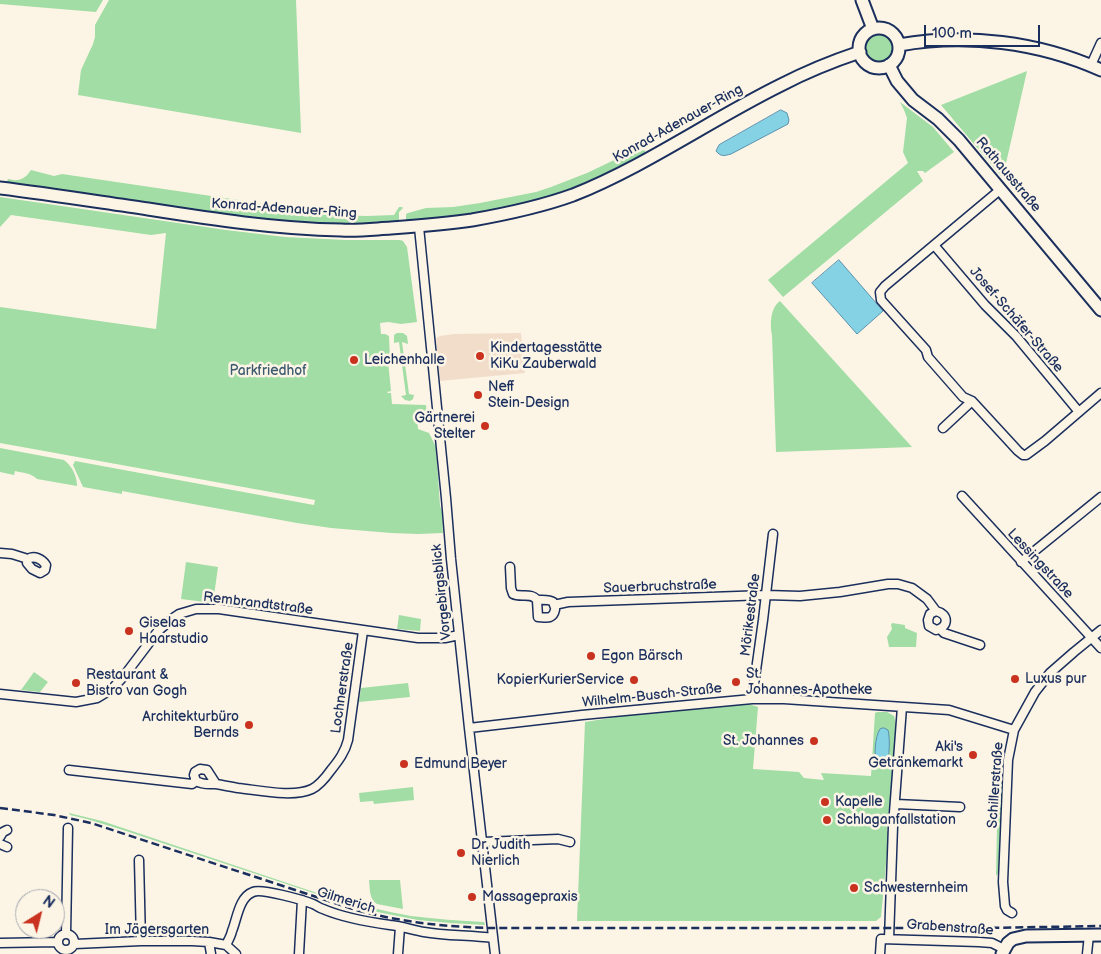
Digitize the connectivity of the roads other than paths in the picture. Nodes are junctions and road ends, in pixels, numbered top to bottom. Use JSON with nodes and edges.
{"nodes":[{"id":1,"x":862,"y":0,"type":"edge"},
{"id":2,"x":873,"y":29,"type":"junction"},
{"id":3,"x":1101,"y":43,"type":"edge"},
{"id":4,"x":899,"y":45,"type":"junction"},
{"id":5,"x":860,"y":52,"type":"junction"},
{"id":6,"x":889,"y":65,"type":"junction"},
{"id":7,"x":1096,"y":68,"type":"edge"},
{"id":8,"x":0,"y":188,"type":"edge"},
{"id":9,"x":1000,"y":189,"type":"junction"},
{"id":10,"x":419,"y":227,"type":"junction"},
{"id":11,"x":934,"y":244,"type":"junction"},
{"id":12,"x":1101,"y":310,"type":"edge"},
{"id":13,"x":1101,"y":393,"type":"edge"},
{"id":14,"x":972,"y":401,"type":"junction"},
{"id":15,"x":1079,"y":412,"type":"junction"},
{"id":16,"x":942,"y":428,"type":"dead end"},
{"id":17,"x":962,"y":496,"type":"dead end"},
{"id":18,"x":1101,"y":497,"type":"edge"},
{"id":19,"x":773,"y":534,"type":"dead end"},
{"id":20,"x":0,"y":553,"type":"edge"},
{"id":21,"x":28,"y":560,"type":"dead end"},
{"id":22,"x":1022,"y":562,"type":"junction"},
{"id":23,"x":510,"y":567,"type":"dead end"},
{"id":24,"x":766,"y":595,"type":"junction"},
{"id":25,"x":537,"y":600,"type":"junction"},
{"id":26,"x":554,"y":605,"type":"junction"},
{"id":27,"x":936,"y":611,"type":"junction"},
{"id":28,"x":940,"y":629,"type":"junction"},
{"id":29,"x":1101,"y":630,"type":"edge"},
{"id":30,"x":363,"y":631,"type":"junction"},
{"id":31,"x":459,"y":635,"type":"junction"},
{"id":32,"x":1092,"y":638,"type":"junction"},
{"id":33,"x":980,"y":644,"type":"dead end"},
{"id":34,"x":1101,"y":648,"type":"edge"},
{"id":35,"x":0,"y":694,"type":"edge"},
{"id":36,"x":752,"y":699,"type":"junction"},
{"id":37,"x":902,"y":707,"type":"junction"},
{"id":38,"x":469,"y":728,"type":"junction"},
{"id":39,"x":1014,"y":730,"type":"junction"},
{"id":40,"x":69,"y":770,"type":"dead end"},
{"id":41,"x":196,"y":781,"type":"junction"},
{"id":42,"x":216,"y":784,"type":"junction"},
{"id":43,"x":896,"y":804,"type":"junction"},
{"id":44,"x":960,"y":807,"type":"dead end"},
{"id":45,"x":68,"y":828,"type":"dead end"},
{"id":46,"x":7,"y":830,"type":"dead end"},
{"id":47,"x":0,"y":837,"type":"edge"},
{"id":48,"x":483,"y":842,"type":"junction"},
{"id":49,"x":570,"y":842,"type":"dead end"},
{"id":50,"x":139,"y":860,"type":"dead end"},
{"id":51,"x":302,"y":900,"type":"junction"},
{"id":52,"x":1012,"y":913,"type":"dead end"},
{"id":53,"x":400,"y":927,"type":"junction"},
{"id":54,"x":66,"y":934,"type":"junction"},
{"id":55,"x":1101,"y":934,"type":"edge"},
{"id":56,"x":1088,"y":935,"type":"junction"},
{"id":57,"x":493,"y":938,"type":"junction"},
{"id":58,"x":885,"y":939,"type":"junction"},
{"id":59,"x":141,"y":940,"type":"junction"},
{"id":60,"x":0,"y":942,"type":"edge"},
{"id":61,"x":57,"y":942,"type":"junction"},
{"id":62,"x":209,"y":942,"type":"junction"},
{"id":63,"x":74,"y":944,"type":"junction"},
{"id":64,"x":226,"y":945,"type":"junction"},
{"id":65,"x":1003,"y":951,"type":"edge"},
{"id":66,"x":67,"y":952,"type":"edge"},
{"id":67,"x":211,"y":954,"type":"edge"},
{"id":68,"x":236,"y":954,"type":"edge"},
{"id":69,"x":299,"y":954,"type":"edge"},
{"id":70,"x":398,"y":954,"type":"edge"},
{"id":71,"x":495,"y":954,"type":"edge"},
{"id":72,"x":880,"y":954,"type":"edge"},
{"id":73,"x":1087,"y":954,"type":"edge"}],
"edges":[{"from":1,"to":2,"type":"main road"},
{"from":2,"to":4,"type":"main road"},
{"from":2,"to":5,"type":"main road"},
{"from":3,"to":7,"type":"street"},
{"from":4,"to":6,"type":"main road"},
{"from":4,"to":7,"type":"main road"},
{"from":5,"to":6,"type":"main road"},
{"from":5,"to":10,"type":"main road","name":"Konrad-Adenauer-Ring"},
{"from":6,"to":9,"type":"main road","name":"Rathausstraße"},
{"from":8,"to":10,"type":"main road","name":"Konrad-Adenauer-Ring"},
{"from":9,"to":11,"type":"street"},
{"from":9,"to":12,"type":"main road","name":"Rathausstraße"},
{"from":10,"to":31,"type":"street","name":"Vorgebirgsblick"},
{"from":11,"to":14,"type":"street"},
{"from":11,"to":15,"type":"street","name":"Josef-Schäfer-Straße"},
{"from":13,"to":15,"type":"street"},
{"from":14,"to":15,"type":"street"},
{"from":14,"to":16,"type":"street"},
{"from":17,"to":22,"type":"street","name":"Lessingstraße"},
{"from":18,"to":22,"type":"street"},
{"from":19,"to":24,"type":"street","name":"Mörikestraße"},
{"from":20,"to":21,"type":"street"},
{"from":22,"to":32,"type":"street","name":"Lessingstraße"},
{"from":23,"to":25,"type":"street","name":"Sauerbruchstraße"},
{"from":24,"to":26,"type":"street","name":"Sauerbruchstraße"},
{"from":24,"to":27,"type":"street","name":"Sauerbruchstraße"},
{"from":24,"to":36,"type":"street","name":"Mörikestraße"},
{"from":25,"to":26,"type":"street","name":"Sauerbruchstraße"},
{"from":25,"to":26,"type":"street"},
{"from":27,"to":28,"type":"street"},
{"from":27,"to":28,"type":"street"},
{"from":28,"to":33,"type":"street"},
{"from":29,"to":32,"type":"street","name":"Schillerstraße"},
{"from":30,"to":31,"type":"street","name":"Rembrandtstraße"},
{"from":30,"to":35,"type":"street","name":"Rembrandtstraße"},
{"from":30,"to":42,"type":"street","name":"Lochnerstraße"},
{"from":31,"to":38,"type":"street","name":"Vorgebirgsblick"},
{"from":32,"to":34,"type":"street","name":"Lessingstraße"},
{"from":32,"to":39,"type":"street","name":"Schillerstraße"},
{"from":36,"to":37,"type":"street","name":"Wilhelm-Busch-Straße"},
{"from":36,"to":38,"type":"street","name":"Wilhelm-Busch-Straße"},
{"from":37,"to":39,"type":"street","name":"Wilhelm-Busch-Straße"},
{"from":37,"to":43,"type":"street"},
{"from":38,"to":48,"type":"street","name":"Vorgebirgsblick"},
{"from":39,"to":52,"type":"street","name":"Schillerstraße"},
{"from":40,"to":41,"type":"street","name":"Lochnerstraße"},
{"from":41,"to":42,"type":"street","name":"Lochnerstraße"},
{"from":41,"to":42,"type":"street"},
{"from":43,"to":44,"type":"street"},
{"from":43,"to":58,"type":"street"},
{"from":45,"to":54,"type":"street"},
{"from":46,"to":47,"type":"street"},
{"from":48,"to":49,"type":"street"},
{"from":48,"to":57,"type":"street","name":"Vorgebirgsblick"},
{"from":50,"to":59,"type":"street"},
{"from":51,"to":53,"type":"street","name":"Gilmerich"},
{"from":51,"to":64,"type":"street","name":"Gilmerich"},
{"from":51,"to":69,"type":"street"},
{"from":53,"to":57,"type":"street","name":"Gilmerich"},
{"from":53,"to":70,"type":"street"},
{"from":54,"to":61,"type":"street"},
{"from":54,"to":63,"type":"street"},
{"from":55,"to":56,"type":"main road","name":"Grabenstraße"},
{"from":56,"to":65,"type":"main road","name":"Grabenstraße"},
{"from":56,"to":73,"type":"street"},
{"from":57,"to":71,"type":"street","name":"Vorgebirgsblick"},
{"from":58,"to":65,"type":"street","name":"Grabenstraße"},
{"from":58,"to":72,"type":"street"},
{"from":59,"to":62,"type":"street","name":"Im Jägersgarten"},
{"from":59,"to":63,"type":"street","name":"Im Jägersgarten"},
{"from":60,"to":61,"type":"street"},
{"from":61,"to":66,"type":"street"},
{"from":62,"to":64,"type":"street","name":"Im Jägersgarten"},
{"from":62,"to":67,"type":"street"},
{"from":63,"to":66,"type":"street"},
{"from":64,"to":68,"type":"street","name":"Im Jägersgarten"}]}
